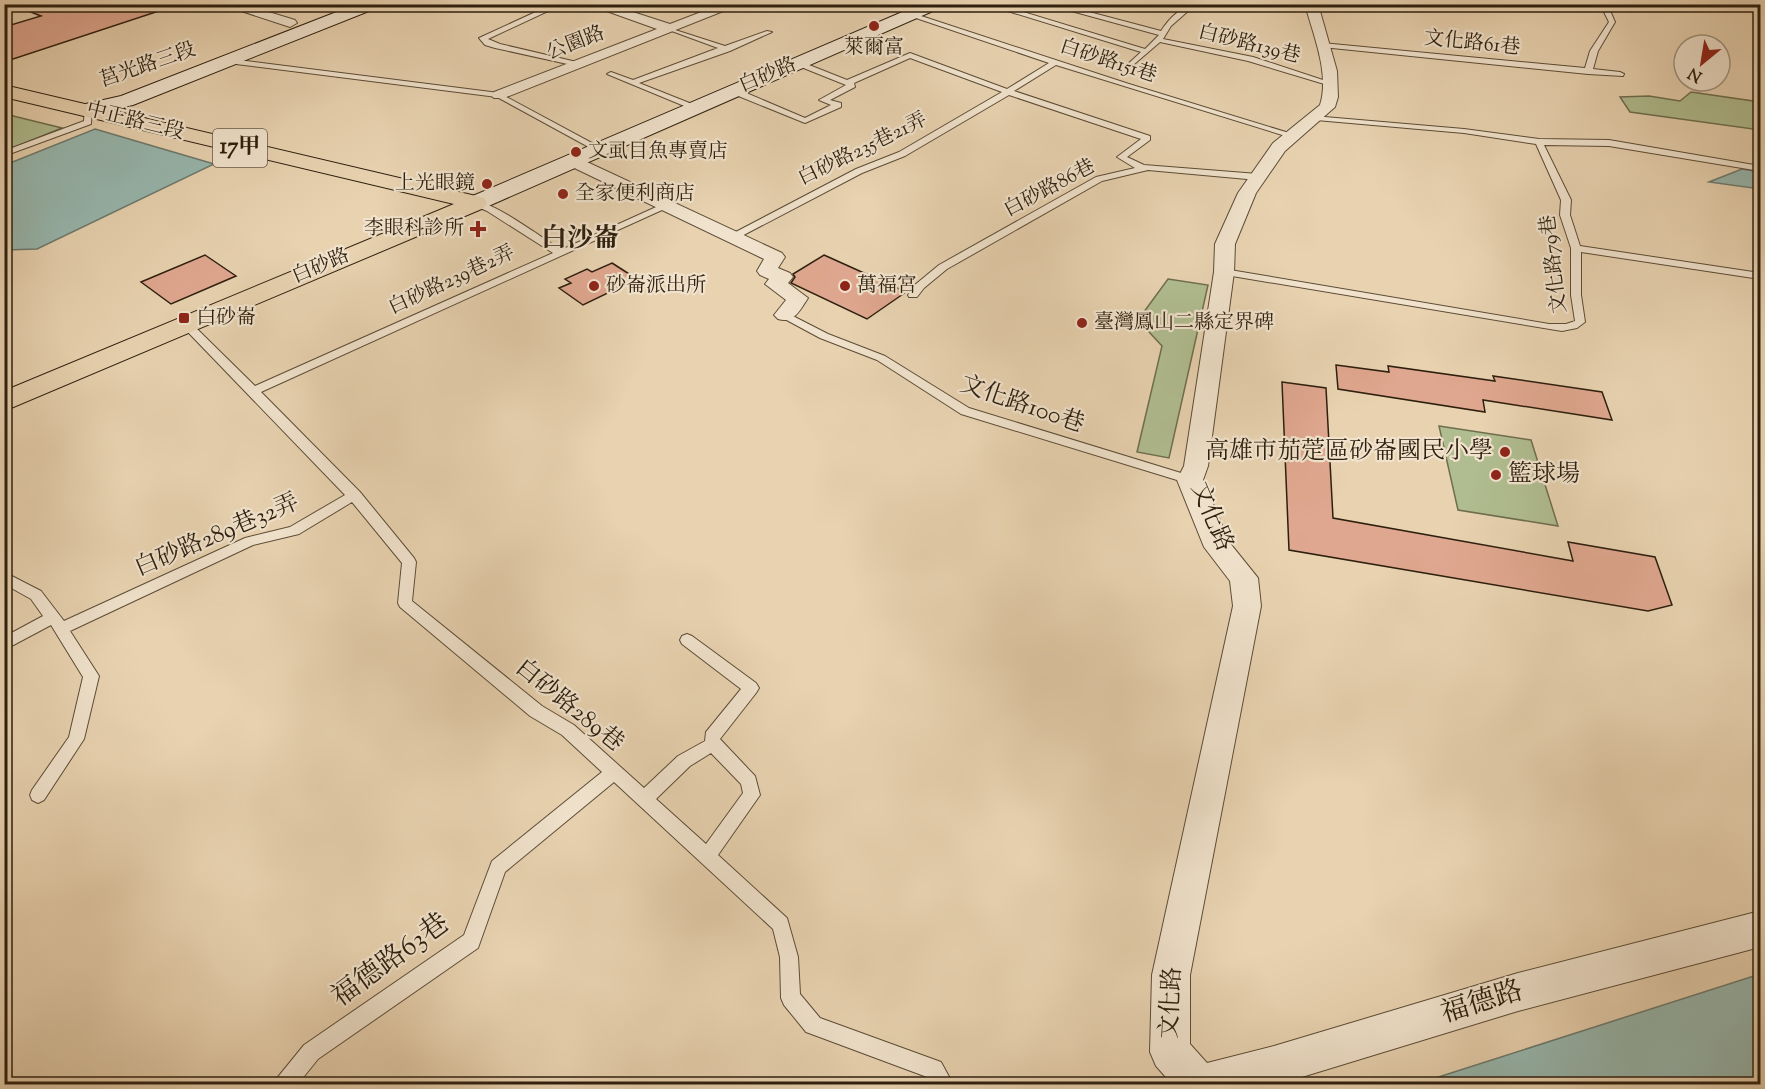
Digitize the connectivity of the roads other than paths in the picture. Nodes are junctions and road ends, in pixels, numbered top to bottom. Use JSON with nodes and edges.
{"nodes":[{"id":1,"x":226,"y":4,"type":"edge"},
{"id":2,"x":338,"y":4,"type":"edge"},
{"id":3,"x":373,"y":4,"type":"edge"},
{"id":4,"x":560,"y":4,"type":"edge"},
{"id":5,"x":593,"y":4,"type":"edge"},
{"id":6,"x":735,"y":4,"type":"edge"},
{"id":7,"x":936,"y":4,"type":"edge"},
{"id":8,"x":988,"y":4,"type":"edge"},
{"id":9,"x":1049,"y":4,"type":"edge"},
{"id":10,"x":1193,"y":4,"type":"edge"},
{"id":11,"x":1311,"y":4,"type":"edge"},
{"id":12,"x":1602,"y":4,"type":"edge"},
{"id":13,"x":912,"y":15,"type":"junction"},
{"id":14,"x":290,"y":23,"type":"junction"},
{"id":15,"x":671,"y":29,"type":"junction"},
{"id":16,"x":769,"y":32,"type":"dead end"},
{"id":17,"x":1161,"y":37,"type":"junction"},
{"id":18,"x":1322,"y":45,"type":"junction"},
{"id":19,"x":727,"y":49,"type":"junction"},
{"id":20,"x":1144,"y":51,"type":"junction"},
{"id":21,"x":231,"y":61,"type":"junction"},
{"id":22,"x":1056,"y":62,"type":"junction"},
{"id":23,"x":799,"y":63,"type":"junction"},
{"id":24,"x":1132,"y":64,"type":"dead end"},
{"id":25,"x":578,"y":65,"type":"junction"},
{"id":26,"x":1588,"y":72,"type":"junction"},
{"id":27,"x":611,"y":74,"type":"dead end"},
{"id":28,"x":1620,"y":74,"type":"dead end"},
{"id":29,"x":632,"y":83,"type":"junction"},
{"id":30,"x":847,"y":83,"type":"junction"},
{"id":31,"x":1331,"y":84,"type":"junction"},
{"id":32,"x":4,"y":91,"type":"edge"},
{"id":33,"x":734,"y":91,"type":"junction"},
{"id":34,"x":1008,"y":92,"type":"junction"},
{"id":35,"x":499,"y":95,"type":"junction"},
{"id":36,"x":694,"y":108,"type":"junction"},
{"id":37,"x":88,"y":110,"type":"junction"},
{"id":38,"x":1316,"y":118,"type":"junction"},
{"id":39,"x":1295,"y":136,"type":"junction"},
{"id":40,"x":1539,"y":142,"type":"junction"},
{"id":41,"x":599,"y":149,"type":"junction"},
{"id":42,"x":4,"y":154,"type":"edge"},
{"id":43,"x":572,"y":160,"type":"junction"},
{"id":44,"x":1143,"y":168,"type":"junction"},
{"id":45,"x":1761,"y":168,"type":"edge"},
{"id":46,"x":1258,"y":177,"type":"junction"},
{"id":47,"x":476,"y":202,"type":"junction"},
{"id":48,"x":668,"y":205,"type":"junction"},
{"id":49,"x":733,"y":237,"type":"junction"},
{"id":50,"x":1576,"y":248,"type":"junction"},
{"id":51,"x":558,"y":252,"type":"junction"},
{"id":52,"x":1224,"y":272,"type":"junction"},
{"id":53,"x":1761,"y":276,"type":"edge"},
{"id":54,"x":913,"y":295,"type":"dead end"},
{"id":55,"x":785,"y":315,"type":"joint"},
{"id":56,"x":187,"y":325,"type":"junction"},
{"id":57,"x":252,"y":392,"type":"junction"},
{"id":58,"x":4,"y":402,"type":"edge"},
{"id":59,"x":1190,"y":480,"type":"junction"},
{"id":60,"x":355,"y":495,"type":"junction"},
{"id":61,"x":4,"y":577,"type":"edge"},
{"id":62,"x":57,"y":623,"type":"junction"},
{"id":63,"x":687,"y":640,"type":"dead end"},
{"id":64,"x":4,"y":644,"type":"edge"},
{"id":65,"x":713,"y":744,"type":"junction"},
{"id":66,"x":614,"y":772,"type":"junction"},
{"id":67,"x":38,"y":795,"type":"dead end"},
{"id":68,"x":644,"y":799,"type":"junction"},
{"id":69,"x":707,"y":857,"type":"junction"},
{"id":70,"x":1761,"y":929,"type":"edge"},
{"id":71,"x":285,"y":1084,"type":"edge"},
{"id":72,"x":943,"y":1084,"type":"edge"},
{"id":73,"x":1199,"y":1084,"type":"edge"},
{"id":74,"x":1205,"y":1084,"type":"edge"}],
"edges":[{"from":1,"to":14,"type":"street"},
{"from":2,"to":14,"type":"street","name":"莒光路三段"},
{"from":3,"to":21,"type":"street","name":"莒光路三段"},
{"from":4,"to":25,"type":"lane"},
{"from":5,"to":15,"type":"street"},
{"from":6,"to":15,"type":"street","name":"公園路"},
{"from":7,"to":13,"type":"street","name":"白砂路"},
{"from":8,"to":20,"type":"lane"},
{"from":9,"to":17,"type":"lane","name":"白砂路139巷"},
{"from":10,"to":17,"type":"lane"},
{"from":11,"to":18,"type":"street"},
{"from":12,"to":26,"type":"lane"},
{"from":13,"to":22,"type":"lane","name":"白砂路151巷"},
{"from":13,"to":23,"type":"street","name":"白砂路"},
{"from":14,"to":37,"type":"street","name":"莒光路三段"},
{"from":15,"to":19,"type":"lane"},
{"from":15,"to":25,"type":"street","name":"公園路"},
{"from":16,"to":19,"type":"lane"},
{"from":17,"to":20,"type":"lane"},
{"from":17,"to":31,"type":"lane","name":"白砂路139巷"},
{"from":18,"to":26,"type":"lane","name":"文化路61巷"},
{"from":18,"to":31,"type":"street"},
{"from":19,"to":29,"type":"lane"},
{"from":20,"to":24,"type":"lane"},
{"from":21,"to":35,"type":"lane"},
{"from":21,"to":37,"type":"street","name":"莒光路三段"},
{"from":22,"to":34,"type":"lane","name":"白砂路235巷21弄"},
{"from":22,"to":39,"type":"lane","name":"白砂路151巷"},
{"from":23,"to":30,"type":"lane"},
{"from":23,"to":33,"type":"street","name":"白砂路"},
{"from":25,"to":35,"type":"street","name":"公園路"},
{"from":26,"to":28,"type":"lane","name":"文化路61巷"},
{"from":27,"to":29,"type":"lane"},
{"from":29,"to":36,"type":"lane"},
{"from":30,"to":33,"type":"lane"},
{"from":30,"to":34,"type":"lane"},
{"from":31,"to":38,"type":"street","name":"文化路"},
{"from":32,"to":37,"type":"main road","name":"中正路三段","number":"17甲"},
{"from":33,"to":36,"type":"street","name":"白砂路"},
{"from":34,"to":44,"type":"lane"},
{"from":34,"to":49,"type":"lane","name":"白砂路235巷21弄"},
{"from":35,"to":41,"type":"lane"},
{"from":36,"to":41,"type":"street","name":"白砂路"},
{"from":37,"to":42,"type":"lane"},
{"from":37,"to":47,"type":"main road","name":"中正路三段","number":"17甲"},
{"from":38,"to":39,"type":"street","name":"文化路"},
{"from":38,"to":40,"type":"lane"},
{"from":39,"to":46,"type":"street","name":"文化路"},
{"from":40,"to":45,"type":"lane"},
{"from":40,"to":50,"type":"lane","name":"文化路79巷"},
{"from":41,"to":43,"type":"street","name":"白砂路"},
{"from":43,"to":47,"type":"street","name":"白砂路"},
{"from":43,"to":48,"type":"street"},
{"from":44,"to":46,"type":"lane","name":"白砂路86巷"},
{"from":44,"to":54,"type":"lane","name":"白砂路86巷"},
{"from":46,"to":52,"type":"street","name":"文化路"},
{"from":47,"to":51,"type":"lane"},
{"from":47,"to":56,"type":"main road","name":"白砂路"},
{"from":48,"to":49,"type":"street"},
{"from":48,"to":51,"type":"lane","name":"白砂路239巷2弄"},
{"from":49,"to":55,"type":"street"},
{"from":50,"to":52,"type":"lane","name":"文化路79巷"},
{"from":50,"to":53,"type":"lane"},
{"from":51,"to":57,"type":"lane","name":"白砂路239巷2弄"},
{"from":52,"to":59,"type":"street","name":"文化路"},
{"from":55,"to":59,"type":"lane","name":"文化路100巷"},
{"from":56,"to":57,"type":"lane","name":"白砂路289巷"},
{"from":56,"to":58,"type":"main road","name":"白砂路"},
{"from":57,"to":60,"type":"lane","name":"白砂路289巷"},
{"from":59,"to":73,"type":"street","name":"文化路"},
{"from":60,"to":62,"type":"lane","name":"白砂路289巷32弄"},
{"from":60,"to":66,"type":"lane","name":"白砂路289巷"},
{"from":61,"to":62,"type":"lane"},
{"from":62,"to":64,"type":"lane","name":"白砂路289巷32弄"},
{"from":62,"to":67,"type":"lane"},
{"from":63,"to":65,"type":"lane"},
{"from":65,"to":68,"type":"lane"},
{"from":65,"to":69,"type":"lane"},
{"from":66,"to":68,"type":"lane","name":"白砂路289巷"},
{"from":66,"to":71,"type":"lane","name":"福德路63巷"},
{"from":68,"to":69,"type":"lane","name":"白砂路289巷"},
{"from":69,"to":72,"type":"lane","name":"白砂路289巷"},
{"from":70,"to":74,"type":"street","name":"福德路"}]}
